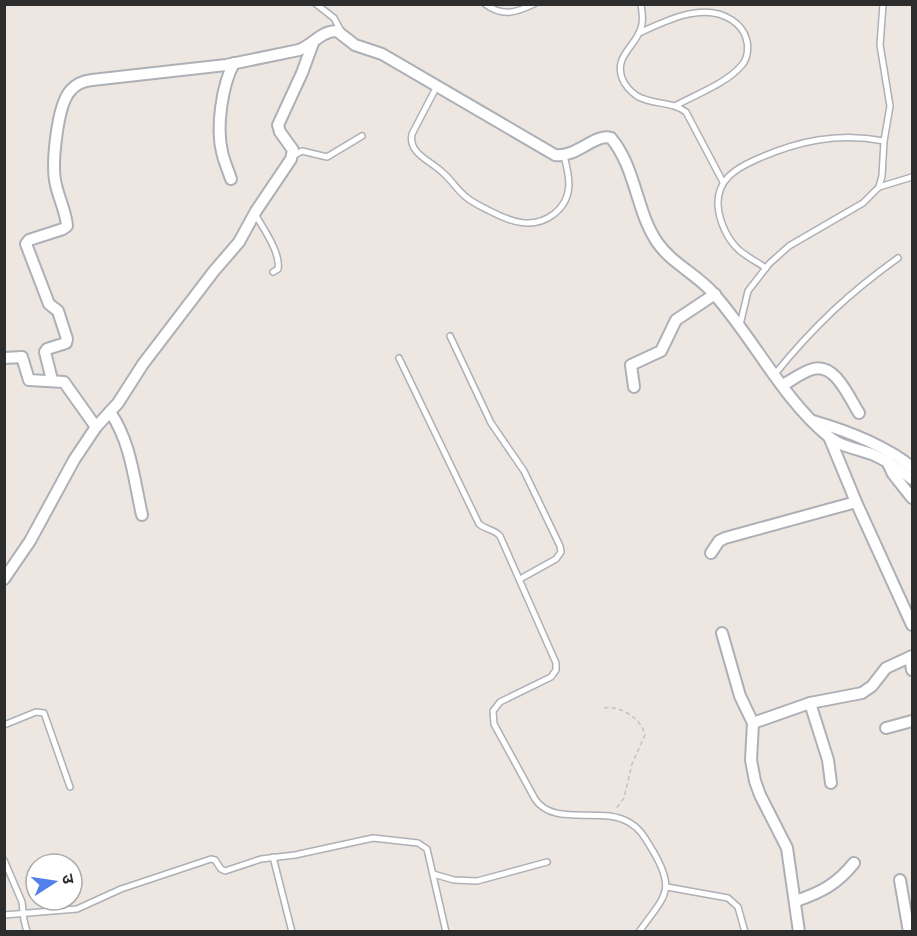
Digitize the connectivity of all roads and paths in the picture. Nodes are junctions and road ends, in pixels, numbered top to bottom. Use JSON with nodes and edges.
{"nodes":[{"id":1,"x":316,"y":4,"type":"edge"},
{"id":2,"x":485,"y":4,"type":"edge"},
{"id":3,"x":534,"y":4,"type":"edge"},
{"id":4,"x":641,"y":4,"type":"edge"},
{"id":5,"x":883,"y":4,"type":"edge"},
{"id":6,"x":639,"y":33,"type":"junction"},
{"id":7,"x":342,"y":34,"type":"junction"},
{"id":8,"x":313,"y":43,"type":"junction"},
{"id":9,"x":234,"y":63,"type":"junction"},
{"id":10,"x":437,"y":86,"type":"junction"},
{"id":11,"x":675,"y":106,"type":"junction"},
{"id":12,"x":362,"y":136,"type":"dead end"},
{"id":13,"x":884,"y":141,"type":"junction"},
{"id":14,"x":293,"y":156,"type":"junction"},
{"id":15,"x":564,"y":156,"type":"junction"},
{"id":16,"x":912,"y":177,"type":"edge"},
{"id":17,"x":231,"y":179,"type":"dead end"},
{"id":18,"x":723,"y":182,"type":"junction"},
{"id":19,"x":879,"y":187,"type":"junction"},
{"id":20,"x":255,"y":214,"type":"junction"},
{"id":21,"x":898,"y":258,"type":"dead end"},
{"id":22,"x":766,"y":268,"type":"junction"},
{"id":23,"x":273,"y":272,"type":"dead end"},
{"id":24,"x":715,"y":294,"type":"junction"},
{"id":25,"x":740,"y":325,"type":"junction"},
{"id":26,"x":450,"y":336,"type":"dead end"},
{"id":27,"x":4,"y":358,"type":"edge"},
{"id":28,"x":399,"y":358,"type":"dead end"},
{"id":29,"x":775,"y":374,"type":"junction"},
{"id":30,"x":52,"y":380,"type":"junction"},
{"id":31,"x":783,"y":385,"type":"junction"},
{"id":32,"x":634,"y":387,"type":"dead end"},
{"id":33,"x":110,"y":412,"type":"junction"},
{"id":34,"x":859,"y":413,"type":"dead end"},
{"id":35,"x":813,"y":421,"type":"junction"},
{"id":36,"x":96,"y":427,"type":"junction"},
{"id":37,"x":830,"y":439,"type":"junction"},
{"id":38,"x":887,"y":461,"type":"junction"},
{"id":39,"x":912,"y":467,"type":"edge"},
{"id":40,"x":912,"y":479,"type":"edge"},
{"id":41,"x":912,"y":498,"type":"edge"},
{"id":42,"x":856,"y":502,"type":"junction"},
{"id":43,"x":142,"y":515,"type":"dead end"},
{"id":44,"x":711,"y":553,"type":"dead end"},
{"id":45,"x":6,"y":574,"type":"edge"},
{"id":46,"x":520,"y":579,"type":"junction"},
{"id":47,"x":912,"y":625,"type":"edge"},
{"id":48,"x":722,"y":633,"type":"dead end"},
{"id":49,"x":911,"y":656,"type":"edge"},
{"id":50,"x":912,"y":670,"type":"edge"},
{"id":51,"x":810,"y":703,"type":"junction"},
{"id":52,"x":604,"y":708,"type":"dead end"},
{"id":53,"x":912,"y":721,"type":"edge"},
{"id":54,"x":753,"y":723,"type":"junction"},
{"id":55,"x":4,"y":725,"type":"edge"},
{"id":56,"x":886,"y":728,"type":"dead end"},
{"id":57,"x":831,"y":783,"type":"dead end"},
{"id":58,"x":70,"y":787,"type":"dead end"},
{"id":59,"x":611,"y":815,"type":"junction"},
{"id":60,"x":273,"y":857,"type":"junction"},
{"id":61,"x":4,"y":860,"type":"edge"},
{"id":62,"x":548,"y":862,"type":"dead end"},
{"id":63,"x":854,"y":862,"type":"dead end"},
{"id":64,"x":433,"y":874,"type":"junction"},
{"id":65,"x":900,"y":880,"type":"dead end"},
{"id":66,"x":667,"y":887,"type":"junction"},
{"id":67,"x":795,"y":901,"type":"junction"},
{"id":68,"x":4,"y":915,"type":"edge"},
{"id":69,"x":23,"y":915,"type":"junction"},
{"id":70,"x":27,"y":932,"type":"edge"},
{"id":71,"x":292,"y":932,"type":"edge"},
{"id":72,"x":446,"y":932,"type":"edge"},
{"id":73,"x":639,"y":932,"type":"edge"},
{"id":74,"x":745,"y":932,"type":"edge"},
{"id":75,"x":799,"y":932,"type":"edge"},
{"id":76,"x":909,"y":932,"type":"edge"}],
"edges":[{"from":1,"to":7,"type":"lane"},
{"from":2,"to":3,"type":"lane"},
{"from":4,"to":6,"type":"lane"},
{"from":5,"to":13,"type":"lane"},
{"from":6,"to":11,"type":"lane"},
{"from":6,"to":11,"type":"lane"},
{"from":7,"to":8,"type":"street"},
{"from":7,"to":10,"type":"street"},
{"from":8,"to":9,"type":"street"},
{"from":8,"to":14,"type":"street"},
{"from":9,"to":17,"type":"street"},
{"from":9,"to":30,"type":"street"},
{"from":10,"to":15,"type":"street"},
{"from":10,"to":15,"type":"lane"},
{"from":11,"to":18,"type":"lane"},
{"from":12,"to":14,"type":"lane"},
{"from":13,"to":18,"type":"lane"},
{"from":13,"to":19,"type":"lane"},
{"from":14,"to":20,"type":"street"},
{"from":15,"to":24,"type":"street"},
{"from":16,"to":19,"type":"lane"},
{"from":18,"to":22,"type":"lane"},
{"from":19,"to":22,"type":"lane"},
{"from":20,"to":23,"type":"lane"},
{"from":20,"to":33,"type":"street"},
{"from":21,"to":29,"type":"lane"},
{"from":22,"to":25,"type":"lane"},
{"from":24,"to":25,"type":"street"},
{"from":24,"to":32,"type":"street"},
{"from":25,"to":29,"type":"street"},
{"from":26,"to":46,"type":"lane"},
{"from":27,"to":30,"type":"street"},
{"from":28,"to":46,"type":"lane"},
{"from":29,"to":31,"type":"street"},
{"from":30,"to":36,"type":"street"},
{"from":31,"to":34,"type":"street"},
{"from":31,"to":35,"type":"street"},
{"from":33,"to":36,"type":"street"},
{"from":33,"to":43,"type":"street"},
{"from":35,"to":37,"type":"street"},
{"from":35,"to":39,"type":"street"},
{"from":36,"to":45,"type":"street"},
{"from":37,"to":38,"type":"street"},
{"from":37,"to":42,"type":"street"},
{"from":38,"to":40,"type":"street"},
{"from":38,"to":41,"type":"street"},
{"from":42,"to":44,"type":"street"},
{"from":42,"to":47,"type":"street"},
{"from":46,"to":59,"type":"lane"},
{"from":48,"to":54,"type":"street"},
{"from":49,"to":50,"type":"street"},
{"from":49,"to":51,"type":"street"},
{"from":51,"to":54,"type":"street"},
{"from":51,"to":57,"type":"street"},
{"from":52,"to":59,"type":"path"},
{"from":53,"to":56,"type":"street"},
{"from":54,"to":67,"type":"street"},
{"from":55,"to":58,"type":"lane"},
{"from":59,"to":66,"type":"lane"},
{"from":60,"to":64,"type":"lane"},
{"from":60,"to":69,"type":"lane"},
{"from":60,"to":71,"type":"lane"},
{"from":61,"to":69,"type":"lane"},
{"from":62,"to":64,"type":"lane"},
{"from":63,"to":67,"type":"street"},
{"from":64,"to":72,"type":"lane"},
{"from":65,"to":76,"type":"street"},
{"from":66,"to":73,"type":"lane"},
{"from":66,"to":74,"type":"lane"},
{"from":67,"to":75,"type":"street"},
{"from":68,"to":69,"type":"lane"},
{"from":69,"to":70,"type":"lane"}]}
